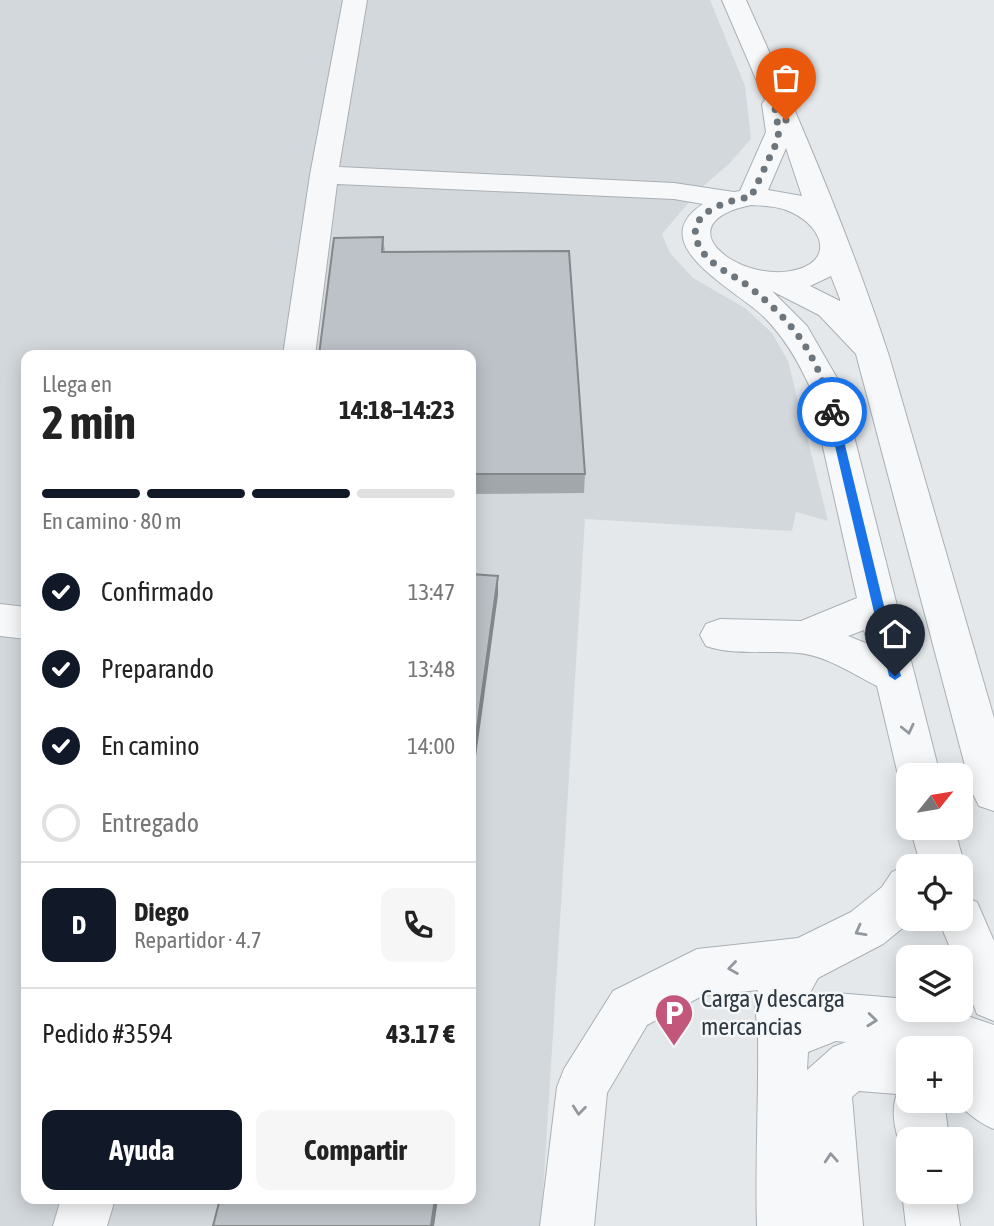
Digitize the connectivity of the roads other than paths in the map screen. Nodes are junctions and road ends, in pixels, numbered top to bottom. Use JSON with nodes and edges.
{"nodes":[{"id":1,"x":355,"y":0,"type":"edge"},
{"id":2,"x":734,"y":0,"type":"edge"},
{"id":3,"x":771,"y":85,"type":"junction"},
{"id":4,"x":324,"y":175,"type":"junction"},
{"id":5,"x":604,"y":188,"type":"junction"},
{"id":6,"x":741,"y":198,"type":"junction"},
{"id":7,"x":830,"y":236,"type":"junction"},
{"id":8,"x":696,"y":238,"type":"junction"},
{"id":9,"x":726,"y":270,"type":"junction"},
{"id":10,"x":778,"y":282,"type":"junction"},
{"id":11,"x":300,"y":350,"type":"edge"},
{"id":12,"x":873,"y":356,"type":"junction"},
{"id":13,"x":878,"y":606,"type":"junction"},
{"id":14,"x":0,"y":620,"type":"edge"},
{"id":15,"x":21,"y":622,"type":"edge"},
{"id":16,"x":720,"y":635,"type":"dead end"},
{"id":17,"x":801,"y":637,"type":"junction"},
{"id":18,"x":895,"y":676,"type":"junction"},
{"id":19,"x":916,"y":763,"type":"edge"},
{"id":20,"x":994,"y":792,"type":"edge"},
{"id":21,"x":896,"y":905,"type":"edge"},
{"id":22,"x":966,"y":931,"type":"edge"},
{"id":23,"x":801,"y":961,"type":"junction"},
{"id":24,"x":994,"y":997,"type":"edge"},
{"id":25,"x":783,"y":1036,"type":"junction"},
{"id":26,"x":994,"y":1052,"type":"edge"},
{"id":27,"x":896,"y":1069,"type":"edge"},
{"id":28,"x":973,"y":1084,"type":"edge"},
{"id":29,"x":994,"y":1104,"type":"edge"},
{"id":30,"x":87,"y":1204,"type":"edge"},
{"id":31,"x":930,"y":1204,"type":"edge"},
{"id":32,"x":80,"y":1226,"type":"edge"},
{"id":33,"x":567,"y":1226,"type":"edge"},
{"id":34,"x":784,"y":1226,"type":"edge"},
{"id":35,"x":836,"y":1226,"type":"edge"},
{"id":36,"x":933,"y":1226,"type":"edge"}],
"edges":[{"from":1,"to":4,"type":"street"},
{"from":2,"to":3,"type":"street"},
{"from":3,"to":6,"type":"street"},
{"from":3,"to":7,"type":"street"},
{"from":4,"to":5,"type":"street"},
{"from":4,"to":11,"type":"street"},
{"from":5,"to":6,"type":"street"},
{"from":5,"to":8,"type":"street"},
{"from":6,"to":7,"type":"street"},
{"from":6,"to":8,"type":"street"},
{"from":7,"to":10,"type":"street"},
{"from":7,"to":12,"type":"street"},
{"from":8,"to":9,"type":"street"},
{"from":9,"to":10,"type":"street"},
{"from":9,"to":13,"type":"street"},
{"from":10,"to":12,"type":"street"},
{"from":12,"to":20,"type":"street"},
{"from":13,"to":17,"type":"street"},
{"from":13,"to":18,"type":"street"},
{"from":14,"to":15,"type":"street"},
{"from":16,"to":17,"type":"street"},
{"from":17,"to":18,"type":"street"},
{"from":18,"to":19,"type":"street","one_way":true},
{"from":21,"to":23,"type":"street","one_way":true},
{"from":22,"to":24,"type":"street"},
{"from":23,"to":25,"type":"street"},
{"from":23,"to":33,"type":"street","one_way":true},
{"from":25,"to":26,"type":"street","one_way":true},
{"from":25,"to":34,"type":"street"},
{"from":35,"to":27,"type":"street","one_way":true},
{"from":28,"to":29,"type":"street"},
{"from":30,"to":32,"type":"street"},
{"from":31,"to":36,"type":"street"}]}
